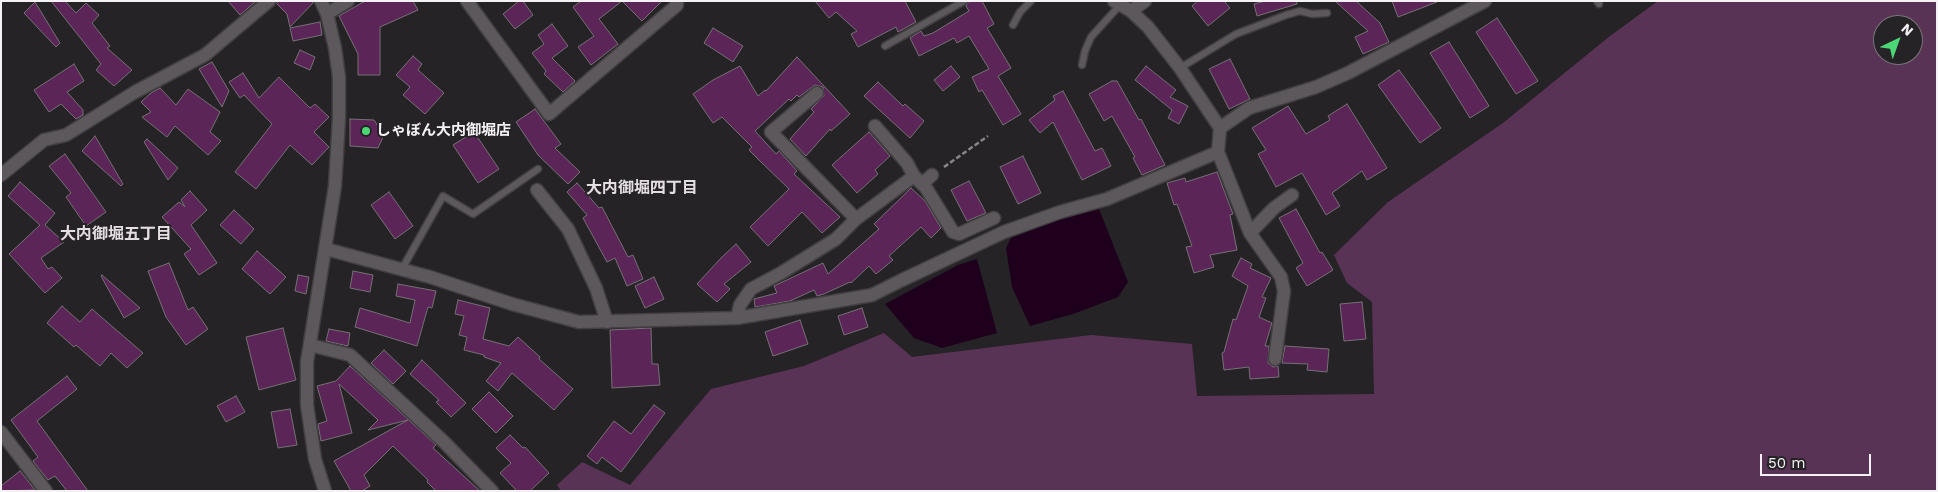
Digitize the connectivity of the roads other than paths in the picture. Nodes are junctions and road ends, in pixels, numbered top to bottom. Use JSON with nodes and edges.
{"nodes":[{"id":1,"x":268,"y":1,"type":"edge"},
{"id":2,"x":321,"y":1,"type":"edge"},
{"id":3,"x":348,"y":1,"type":"edge"},
{"id":4,"x":467,"y":1,"type":"edge"},
{"id":5,"x":677,"y":1,"type":"edge"},
{"id":6,"x":964,"y":1,"type":"edge"},
{"id":7,"x":1031,"y":1,"type":"edge"},
{"id":8,"x":1145,"y":1,"type":"edge"},
{"id":9,"x":1485,"y":1,"type":"edge"},
{"id":10,"x":1122,"y":6,"type":"edge"},
{"id":11,"x":1327,"y":13,"type":"dead end"},
{"id":12,"x":327,"y":14,"type":"junction"},
{"id":13,"x":1013,"y":25,"type":"dead end"},
{"id":14,"x":885,"y":46,"type":"dead end"},
{"id":15,"x":1082,"y":64,"type":"dead end"},
{"id":16,"x":1180,"y":68,"type":"junction"},
{"id":17,"x":817,"y":93,"type":"dead end"},
{"id":18,"x":874,"y":126,"type":"dead end"},
{"id":19,"x":1220,"y":128,"type":"junction"},
{"id":20,"x":1218,"y":152,"type":"junction"},
{"id":21,"x":538,"y":169,"type":"dead end"},
{"id":22,"x":1,"y":175,"type":"edge"},
{"id":23,"x":932,"y":175,"type":"road end"},
{"id":24,"x":918,"y":180,"type":"junction"},
{"id":25,"x":537,"y":190,"type":"dead end"},
{"id":26,"x":1292,"y":195,"type":"dead end"},
{"id":27,"x":994,"y":218,"type":"dead end"},
{"id":28,"x":856,"y":219,"type":"junction"},
{"id":29,"x":1250,"y":233,"type":"junction"},
{"id":30,"x":326,"y":248,"type":"junction"},
{"id":31,"x":402,"y":269,"type":"junction"},
{"id":32,"x":738,"y":318,"type":"junction"},
{"id":33,"x":607,"y":322,"type":"junction"},
{"id":34,"x":310,"y":345,"type":"junction"},
{"id":35,"x":1275,"y":358,"type":"dead end"},
{"id":36,"x":1,"y":432,"type":"edge"},
{"id":37,"x":46,"y":491,"type":"edge"},
{"id":38,"x":325,"y":491,"type":"edge"},
{"id":39,"x":492,"y":491,"type":"edge"}],
"edges":[{"from":1,"to":22,"type":"street"},
{"from":2,"to":12,"type":"street"},
{"from":3,"to":12,"type":"street"},
{"from":4,"to":5,"type":"street"},
{"from":6,"to":14,"type":"lane"},
{"from":7,"to":13,"type":"lane"},
{"from":8,"to":10,"type":"street"},
{"from":9,"to":19,"type":"street"},
{"from":10,"to":15,"type":"lane"},
{"from":10,"to":16,"type":"street"},
{"from":11,"to":16,"type":"lane"},
{"from":12,"to":30,"type":"street"},
{"from":16,"to":19,"type":"street"},
{"from":17,"to":28,"type":"street"},
{"from":18,"to":24,"type":"street"},
{"from":19,"to":20,"type":"street"},
{"from":20,"to":29,"type":"street"},
{"from":20,"to":32,"type":"street"},
{"from":21,"to":31,"type":"lane"},
{"from":23,"to":24,"type":"street"},
{"from":24,"to":27,"type":"street"},
{"from":24,"to":28,"type":"street"},
{"from":25,"to":33,"type":"street"},
{"from":26,"to":29,"type":"street"},
{"from":28,"to":32,"type":"street"},
{"from":29,"to":35,"type":"street"},
{"from":30,"to":31,"type":"street"},
{"from":30,"to":34,"type":"street"},
{"from":31,"to":33,"type":"street"},
{"from":32,"to":33,"type":"street"},
{"from":34,"to":38,"type":"street"},
{"from":34,"to":39,"type":"street"},
{"from":36,"to":37,"type":"street"}]}
